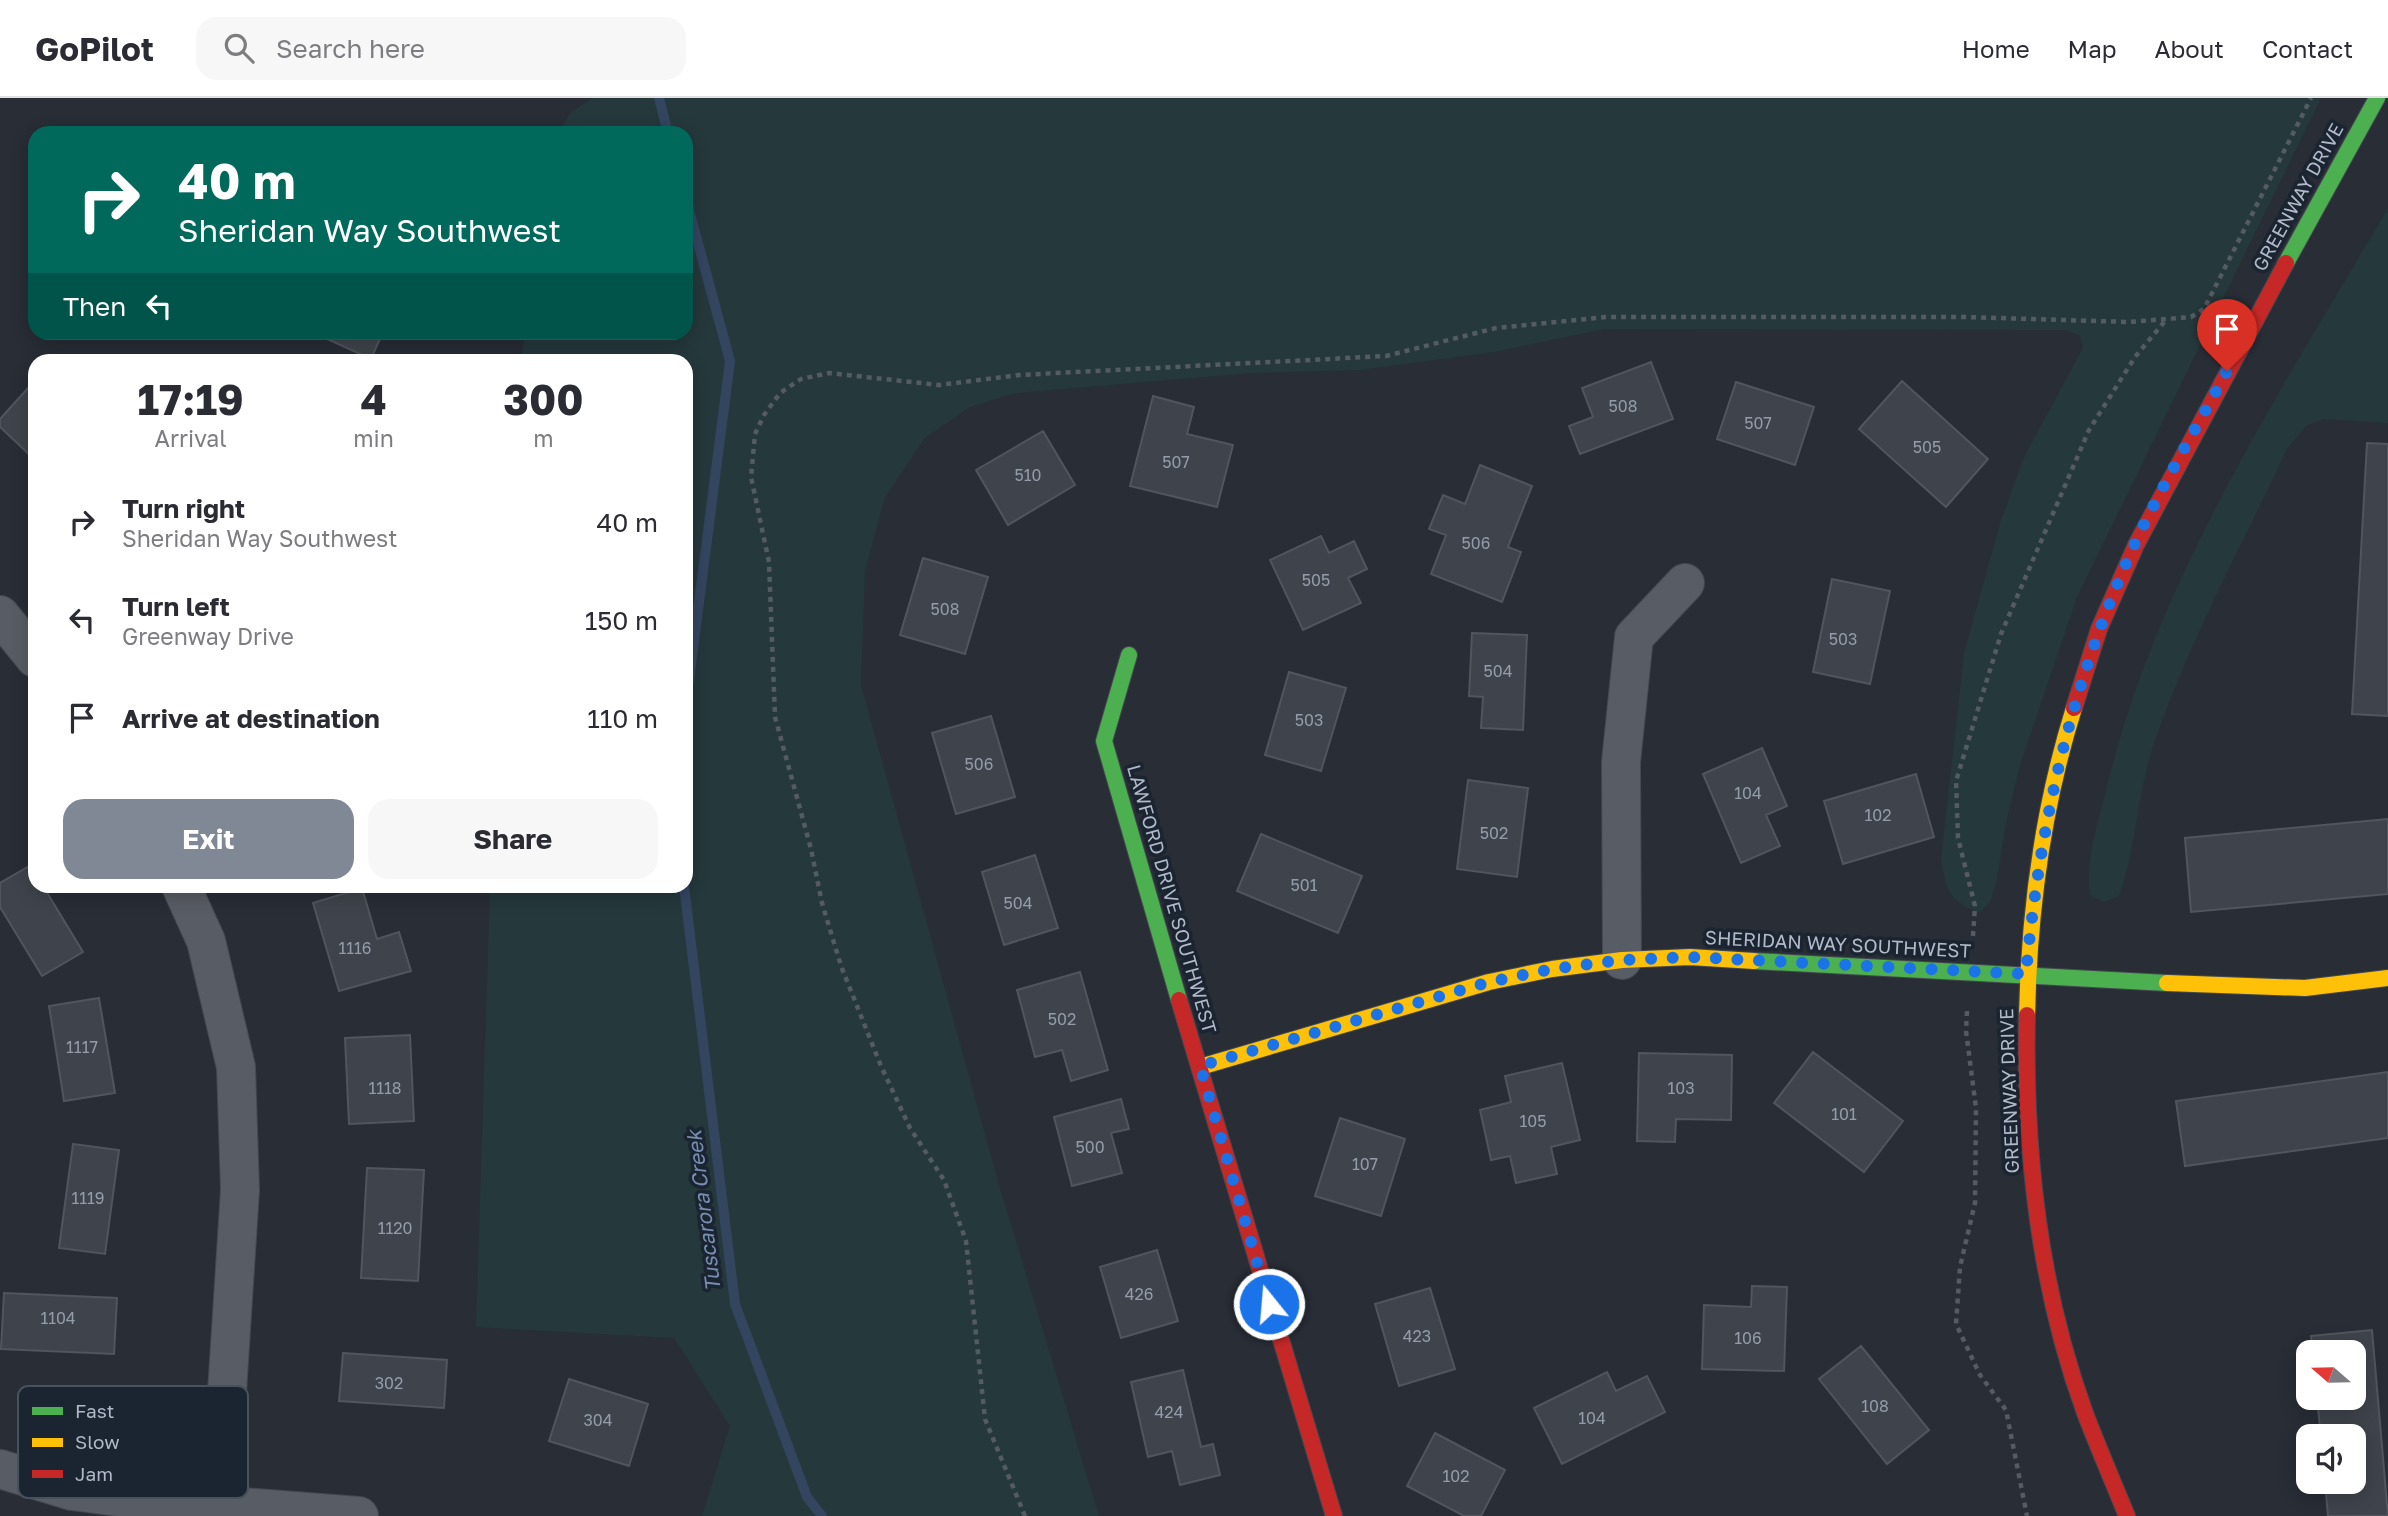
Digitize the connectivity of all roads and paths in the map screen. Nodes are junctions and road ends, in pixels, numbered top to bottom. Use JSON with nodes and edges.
{"nodes":[{"id":1,"x":2311,"y":98,"type":"edge"},
{"id":2,"x":2377,"y":98,"type":"edge"},
{"id":3,"x":1685,"y":583,"type":"dead end"},
{"id":4,"x":1129,"y":655,"type":"dead end"},
{"id":5,"x":184,"y":893,"type":"edge"},
{"id":6,"x":1622,"y":960,"type":"junction"},
{"id":7,"x":2026,"y":974,"type":"junction"},
{"id":8,"x":2388,"y":978,"type":"edge"},
{"id":9,"x":1200,"y":1066,"type":"junction"},
{"id":10,"x":227,"y":1386,"type":"edge"},
{"id":11,"x":0,"y":1469,"type":"edge"},
{"id":12,"x":18,"y":1474,"type":"edge"},
{"id":13,"x":119,"y":1498,"type":"edge"},
{"id":14,"x":219,"y":1510,"type":"edge"},
{"id":15,"x":359,"y":1516,"type":"edge"},
{"id":16,"x":1026,"y":1516,"type":"edge"},
{"id":17,"x":1334,"y":1516,"type":"edge"},
{"id":18,"x":2127,"y":1516,"type":"edge"}],
"edges":[{"from":1,"to":16,"type":"path"},
{"from":2,"to":7,"type":"street","name":"GREENWAY DRIVE"},
{"from":3,"to":6,"type":"street"},
{"from":4,"to":9,"type":"street","name":"LAWFORD DRIVE SOUTHWEST"},
{"from":5,"to":10,"type":"street"},
{"from":6,"to":7,"type":"street","name":"SHERIDAN WAY SOUTHWEST"},
{"from":6,"to":9,"type":"street","name":"SHERIDAN WAY SOUTHWEST"},
{"from":7,"to":8,"type":"street","name":"SHERIDAN WAY SOUTHWEST"},
{"from":7,"to":18,"type":"street","name":"GREENWAY DRIVE"},
{"from":9,"to":17,"type":"street","name":"LAWFORD DRIVE SOUTHWEST"},
{"from":11,"to":12,"type":"street"},
{"from":13,"to":14,"type":"street"},
{"from":14,"to":15,"type":"street"}]}
